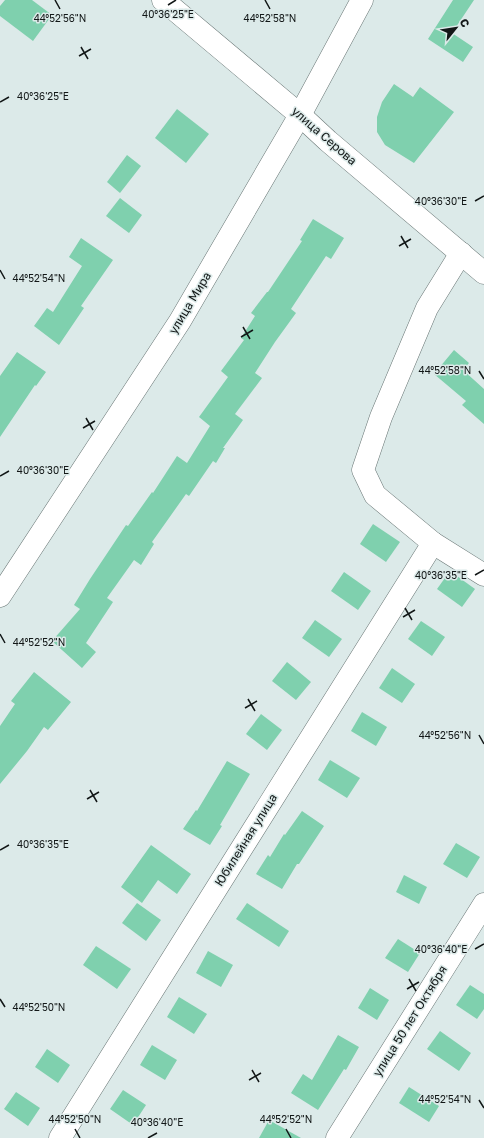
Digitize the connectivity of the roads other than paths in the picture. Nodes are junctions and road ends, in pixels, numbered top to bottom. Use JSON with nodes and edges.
{"nodes":[{"id":1,"x":163,"y":0,"type":"edge"},
{"id":2,"x":362,"y":0,"type":"edge"},
{"id":3,"x":300,"y":115,"type":"junction"},
{"id":4,"x":461,"y":253,"type":"junction"},
{"id":5,"x":484,"y":273,"type":"edge"},
{"id":6,"x":433,"y":543,"type":"junction"},
{"id":7,"x":484,"y":575,"type":"edge"},
{"id":8,"x":0,"y":596,"type":"edge"},
{"id":9,"x":484,"y":904,"type":"edge"},
{"id":10,"x":60,"y":1138,"type":"edge"},
{"id":11,"x":337,"y":1138,"type":"edge"}],
"edges":[{"from":1,"to":3,"type":"street","name":"улица Серова"},
{"from":2,"to":3,"type":"street","name":"улица Мира"},
{"from":3,"to":4,"type":"street","name":"улица Серова"},
{"from":3,"to":8,"type":"street","name":"улица Мира"},
{"from":4,"to":5,"type":"street","name":"улица Серова"},
{"from":4,"to":6,"type":"street"},
{"from":6,"to":7,"type":"street"},
{"from":6,"to":10,"type":"street","name":"Юбилейная улица"},
{"from":9,"to":11,"type":"street","name":"улица 50 лет Октября"}]}
